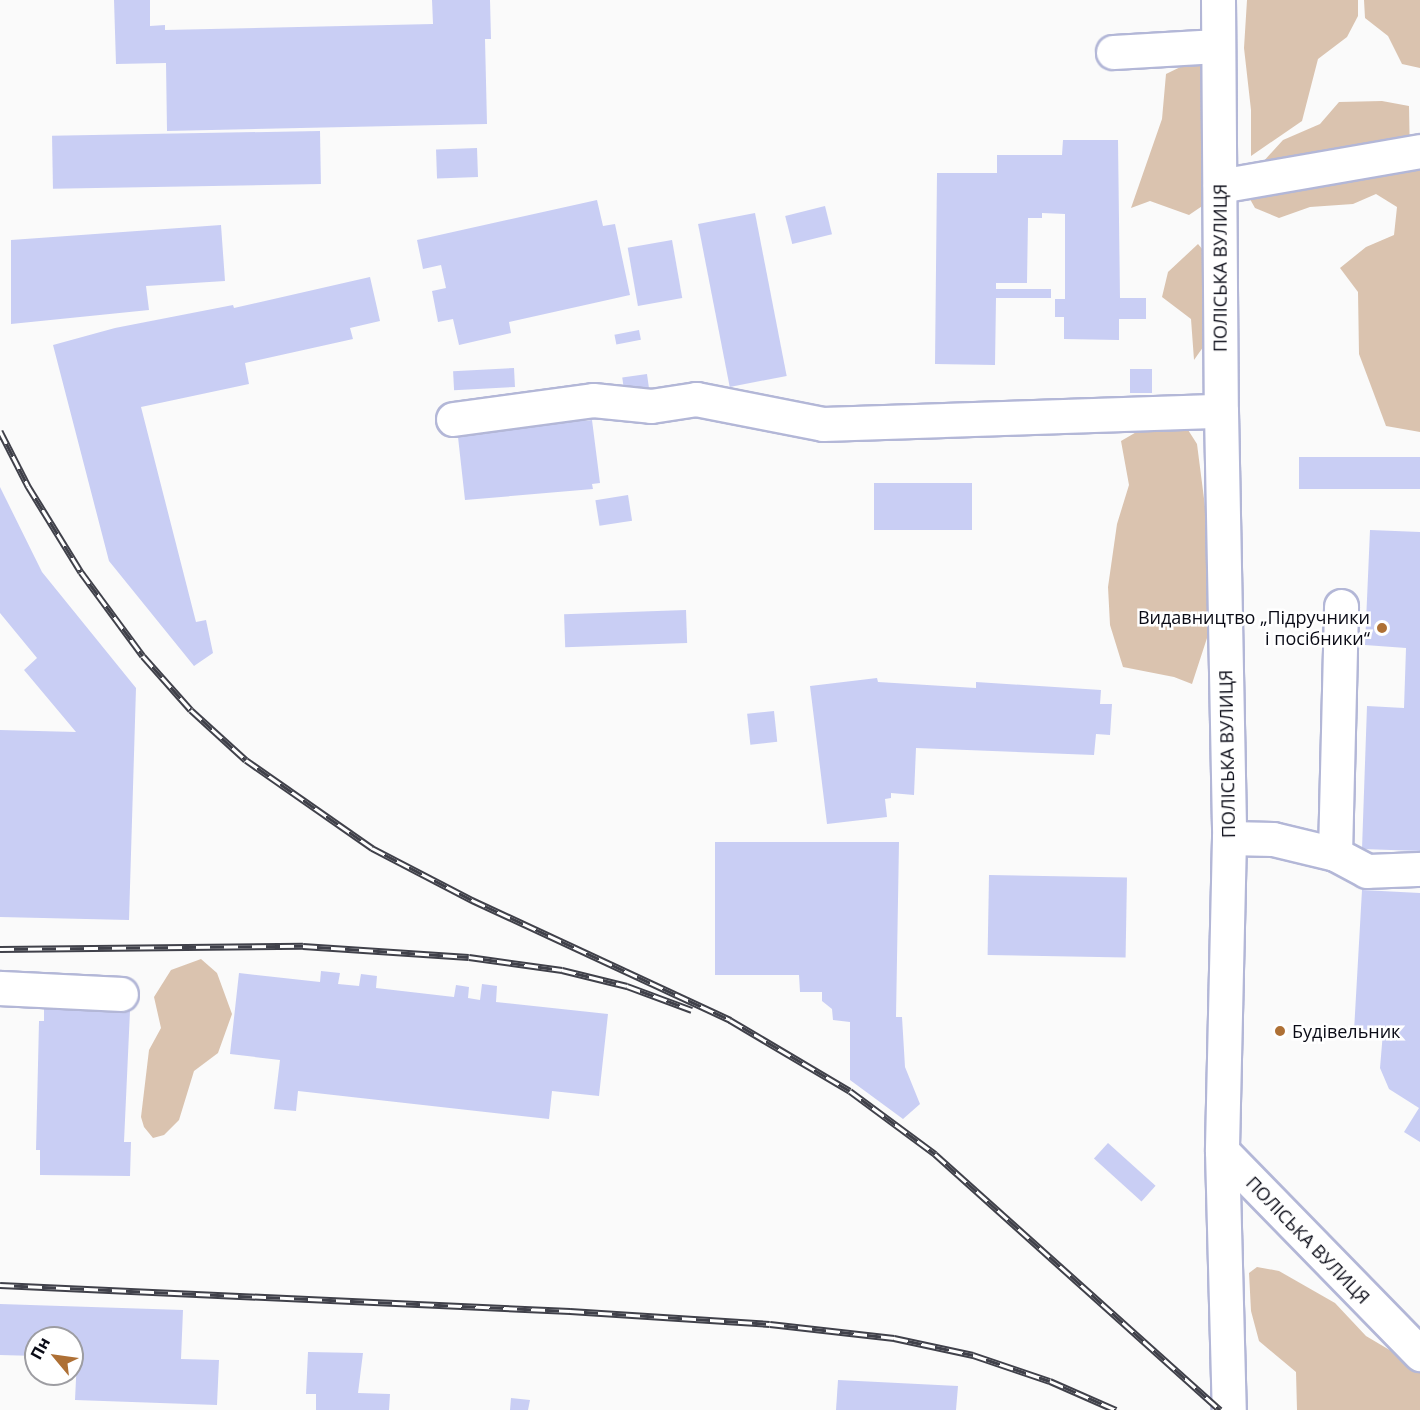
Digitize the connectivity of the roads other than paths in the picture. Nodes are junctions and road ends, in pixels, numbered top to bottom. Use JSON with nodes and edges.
{"nodes":[{"id":1,"x":1218,"y":0,"type":"edge"},
{"id":2,"x":1218,"y":46,"type":"junction"},
{"id":3,"x":1113,"y":52,"type":"dead end"},
{"id":4,"x":1420,"y":151,"type":"edge"},
{"id":5,"x":1220,"y":186,"type":"junction"},
{"id":6,"x":1221,"y":411,"type":"junction"},
{"id":7,"x":453,"y":419,"type":"dead end"},
{"id":8,"x":1341,"y":606,"type":"dead end"},
{"id":9,"x":1229,"y":838,"type":"junction"},
{"id":10,"x":1335,"y":854,"type":"junction"},
{"id":11,"x":1420,"y":869,"type":"edge"},
{"id":12,"x":0,"y":988,"type":"edge"},
{"id":13,"x":121,"y":994,"type":"dead end"},
{"id":14,"x":1222,"y":1152,"type":"junction"},
{"id":15,"x":1388,"y":1321,"type":"junction"},
{"id":16,"x":1420,"y":1321,"type":"edge"},
{"id":17,"x":1420,"y":1354,"type":"edge"},
{"id":18,"x":1229,"y":1410,"type":"edge"}],
"edges":[{"from":1,"to":2,"type":"street","name":"ПОЛІСЬКА ВУЛИЦЯ"},
{"from":2,"to":3,"type":"street"},
{"from":2,"to":5,"type":"street","name":"ПОЛІСЬКА ВУЛИЦЯ"},
{"from":4,"to":5,"type":"street"},
{"from":5,"to":6,"type":"street","name":"ПОЛІСЬКА ВУЛИЦЯ"},
{"from":6,"to":7,"type":"street"},
{"from":6,"to":9,"type":"street","name":"ПОЛІСЬКА ВУЛИЦЯ"},
{"from":8,"to":10,"type":"street"},
{"from":9,"to":10,"type":"street"},
{"from":9,"to":14,"type":"street","name":"ПОЛІСЬКА ВУЛИЦЯ"},
{"from":10,"to":11,"type":"street"},
{"from":12,"to":13,"type":"street"},
{"from":14,"to":15,"type":"street","name":"ПОЛІСЬКА ВУЛИЦЯ"},
{"from":14,"to":18,"type":"street"},
{"from":15,"to":16,"type":"street"},
{"from":15,"to":17,"type":"street","name":"ПОЛІСЬКА ВУЛИЦЯ"}]}
